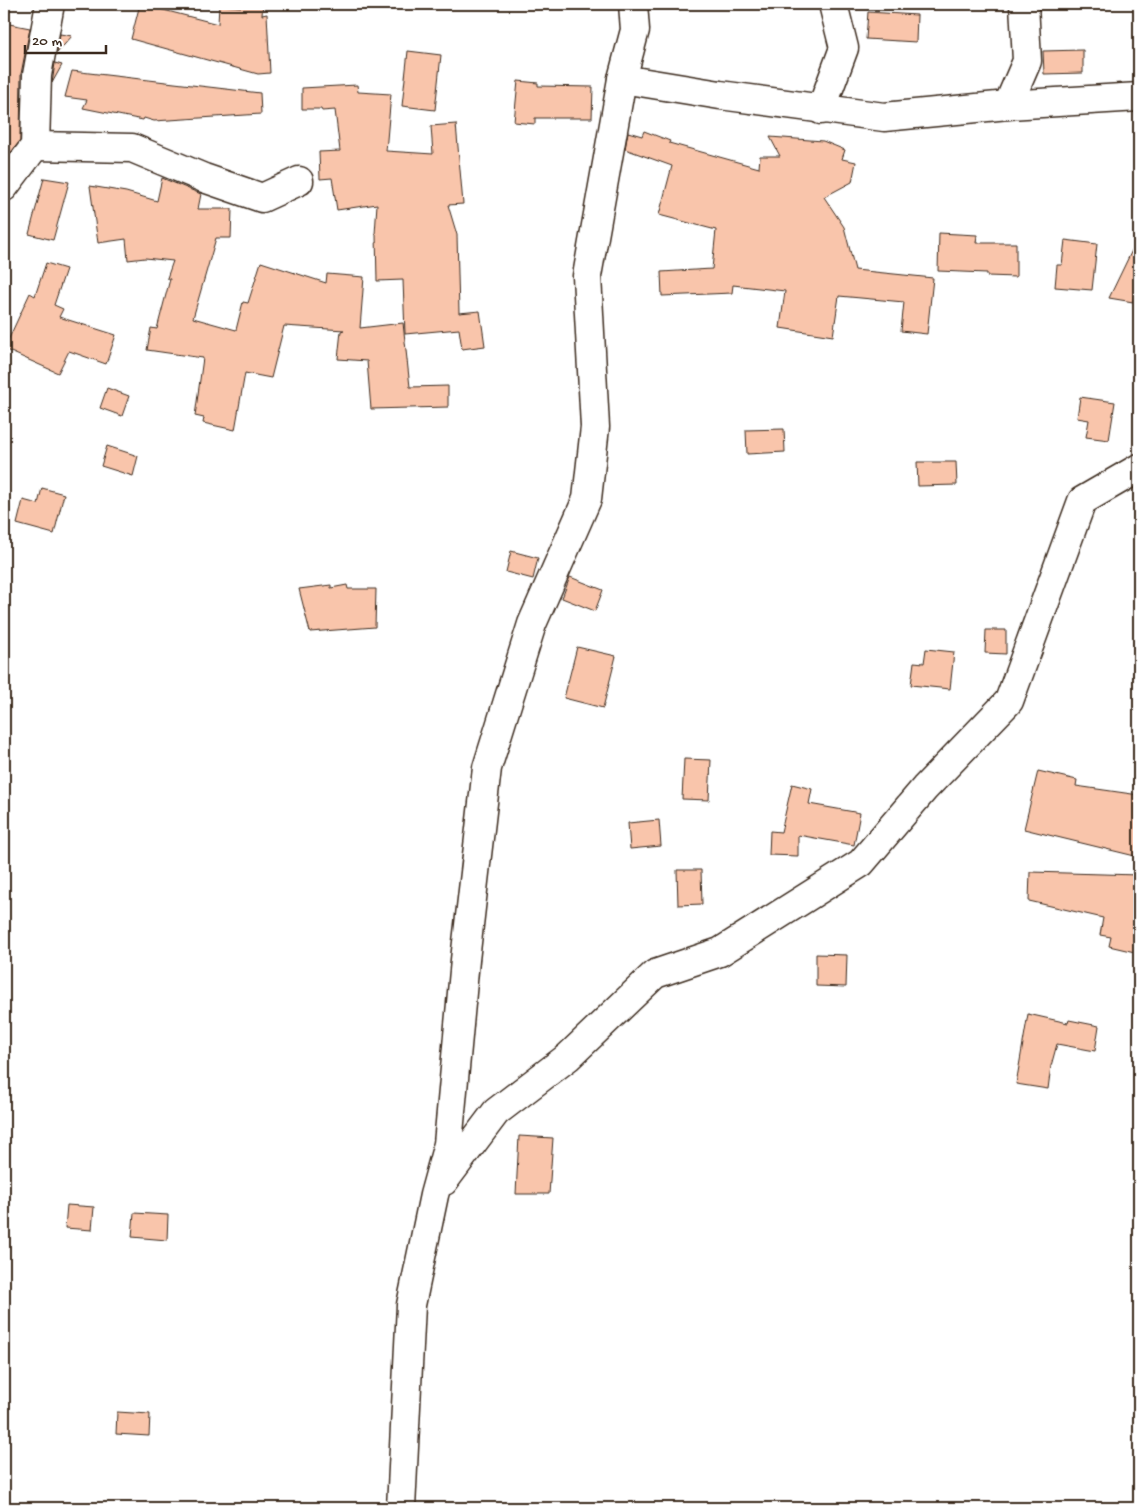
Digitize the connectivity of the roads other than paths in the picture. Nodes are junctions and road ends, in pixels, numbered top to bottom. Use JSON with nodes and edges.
{"nodes":[{"id":1,"x":50,"y":4,"type":"edge"},
{"id":2,"x":633,"y":4,"type":"edge"},
{"id":3,"x":833,"y":4,"type":"edge"},
{"id":4,"x":1024,"y":4,"type":"edge"},
{"id":5,"x":622,"y":79,"type":"junction"},
{"id":6,"x":1139,"y":97,"type":"edge"},
{"id":7,"x":1008,"y":105,"type":"junction"},
{"id":8,"x":821,"y":110,"type":"junction"},
{"id":9,"x":35,"y":146,"type":"junction"},
{"id":10,"x":298,"y":181,"type":"dead end"},
{"id":11,"x":4,"y":188,"type":"edge"},
{"id":12,"x":1139,"y":468,"type":"edge"},
{"id":13,"x":434,"y":1195,"type":"junction"},
{"id":14,"x":401,"y":1508,"type":"edge"}],
"edges":[{"from":1,"to":9,"type":"street"},
{"from":2,"to":5,"type":"street"},
{"from":3,"to":8,"type":"street"},
{"from":4,"to":7,"type":"street"},
{"from":5,"to":8,"type":"street"},
{"from":5,"to":13,"type":"street"},
{"from":6,"to":7,"type":"street"},
{"from":7,"to":8,"type":"street"},
{"from":9,"to":10,"type":"street"},
{"from":9,"to":11,"type":"street"},
{"from":12,"to":13,"type":"street"},
{"from":13,"to":14,"type":"street"}]}
